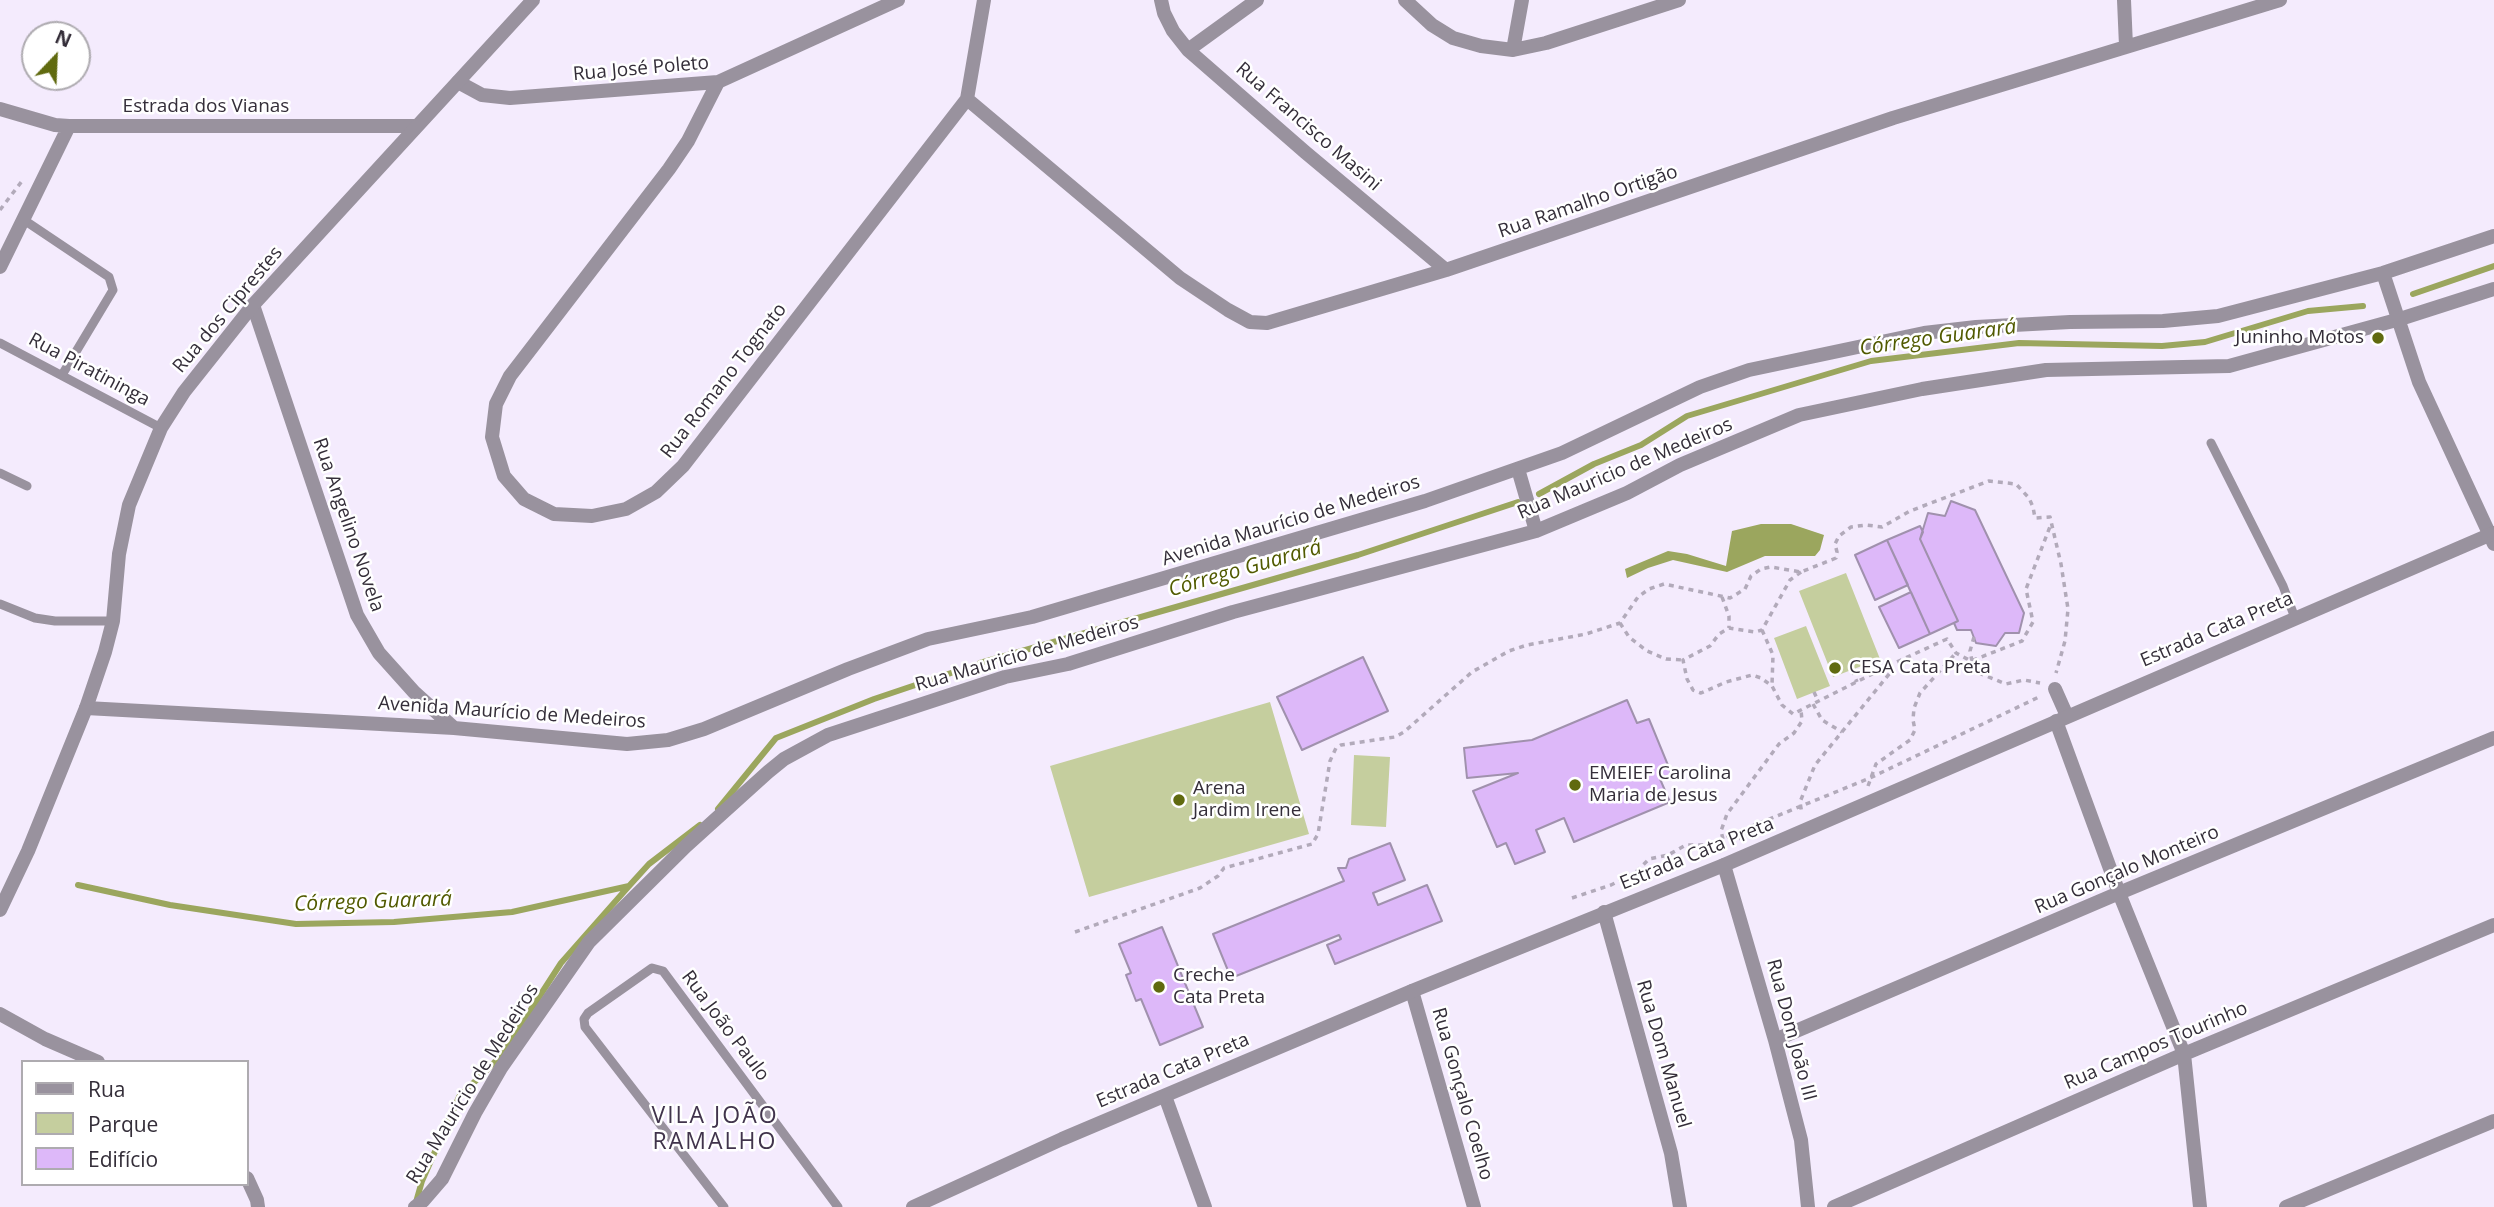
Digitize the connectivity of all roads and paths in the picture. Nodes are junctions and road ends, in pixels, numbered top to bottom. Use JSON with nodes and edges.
{"nodes":[{"id":1,"x":533,"y":0,"type":"edge"},
{"id":2,"x":898,"y":0,"type":"edge"},
{"id":3,"x":984,"y":0,"type":"edge"},
{"id":4,"x":1161,"y":0,"type":"edge"},
{"id":5,"x":1257,"y":0,"type":"edge"},
{"id":6,"x":1405,"y":0,"type":"edge"},
{"id":7,"x":1522,"y":0,"type":"edge"},
{"id":8,"x":1679,"y":0,"type":"edge"},
{"id":9,"x":2124,"y":0,"type":"edge"},
{"id":10,"x":2280,"y":0,"type":"edge"},
{"id":11,"x":2126,"y":46,"type":"junction"},
{"id":12,"x":1188,"y":50,"type":"junction"},
{"id":13,"x":1513,"y":50,"type":"junction"},
{"id":14,"x":458,"y":82,"type":"junction"},
{"id":15,"x":718,"y":82,"type":"junction"},
{"id":16,"x":967,"y":99,"type":"junction"},
{"id":17,"x":0,"y":109,"type":"edge"},
{"id":18,"x":69,"y":126,"type":"junction"},
{"id":19,"x":415,"y":126,"type":"junction"},
{"id":20,"x":24,"y":220,"type":"junction"},
{"id":21,"x":2494,"y":236,"type":"edge"},
{"id":22,"x":0,"y":267,"type":"edge"},
{"id":23,"x":1446,"y":270,"type":"junction"},
{"id":24,"x":2383,"y":273,"type":"junction"},
{"id":25,"x":2494,"y":289,"type":"edge"},
{"id":26,"x":253,"y":305,"type":"junction"},
{"id":27,"x":2400,"y":319,"type":"junction"},
{"id":28,"x":0,"y":343,"type":"edge"},
{"id":29,"x":62,"y":376,"type":"junction"},
{"id":30,"x":161,"y":428,"type":"junction"},
{"id":31,"x":2211,"y":443,"type":"dead end"},
{"id":32,"x":1518,"y":469,"type":"junction"},
{"id":33,"x":0,"y":473,"type":"edge"},
{"id":34,"x":27,"y":486,"type":"dead end"},
{"id":35,"x":2051,"y":523,"type":"junction"},
{"id":36,"x":1536,"y":531,"type":"junction"},
{"id":37,"x":2493,"y":537,"type":"edge"},
{"id":38,"x":1801,"y":572,"type":"junction"},
{"id":39,"x":1722,"y":597,"type":"junction"},
{"id":40,"x":0,"y":604,"type":"edge"},
{"id":41,"x":2295,"y":618,"type":"junction"},
{"id":42,"x":113,"y":621,"type":"junction"},
{"id":43,"x":1620,"y":623,"type":"junction"},
{"id":44,"x":1729,"y":628,"type":"junction"},
{"id":45,"x":1762,"y":630,"type":"junction"},
{"id":46,"x":1974,"y":637,"type":"dead end"},
{"id":47,"x":1956,"y":653,"type":"junction"},
{"id":48,"x":1682,"y":660,"type":"junction"},
{"id":49,"x":1970,"y":661,"type":"junction"},
{"id":50,"x":1888,"y":666,"type":"junction"},
{"id":51,"x":1852,"y":670,"type":"dead end"},
{"id":52,"x":1857,"y":682,"type":"junction"},
{"id":53,"x":1772,"y":686,"type":"junction"},
{"id":54,"x":2055,"y":689,"type":"junction"},
{"id":55,"x":1814,"y":692,"type":"dead end"},
{"id":56,"x":1818,"y":701,"type":"junction"},
{"id":57,"x":1813,"y":704,"type":"junction"},
{"id":58,"x":86,"y":708,"type":"junction"},
{"id":59,"x":1801,"y":710,"type":"junction"},
{"id":60,"x":2061,"y":718,"type":"junction"},
{"id":61,"x":454,"y":728,"type":"junction"},
{"id":62,"x":1842,"y":732,"type":"junction"},
{"id":63,"x":2494,"y":738,"type":"edge"},
{"id":64,"x":1870,"y":778,"type":"junction"},
{"id":65,"x":1874,"y":801,"type":"junction"},
{"id":66,"x":1801,"y":807,"type":"junction"},
{"id":67,"x":1810,"y":828,"type":"junction"},
{"id":68,"x":1741,"y":831,"type":"junction"},
{"id":69,"x":1723,"y":839,"type":"junction"},
{"id":70,"x":1744,"y":856,"type":"junction"},
{"id":71,"x":1724,"y":865,"type":"junction"},
{"id":72,"x":2119,"y":893,"type":"junction"},
{"id":73,"x":1572,"y":898,"type":"dead end"},
{"id":74,"x":0,"y":910,"type":"edge"},
{"id":75,"x":1604,"y":912,"type":"junction"},
{"id":76,"x":2494,"y":925,"type":"edge"},
{"id":77,"x":1075,"y":932,"type":"dead end"},
{"id":78,"x":1412,"y":992,"type":"junction"},
{"id":79,"x":0,"y":1006,"type":"edge"},
{"id":80,"x":5,"y":1016,"type":"edge"},
{"id":81,"x":1775,"y":1040,"type":"junction"},
{"id":82,"x":2184,"y":1054,"type":"junction"},
{"id":83,"x":93,"y":1060,"type":"edge"},
{"id":84,"x":1165,"y":1096,"type":"junction"},
{"id":85,"x":2494,"y":1121,"type":"edge"},
{"id":86,"x":248,"y":1180,"type":"edge"},
{"id":87,"x":419,"y":1204,"type":"edge"},
{"id":88,"x":258,"y":1207,"type":"edge"},
{"id":89,"x":724,"y":1207,"type":"edge"},
{"id":90,"x":838,"y":1207,"type":"edge"},
{"id":91,"x":913,"y":1207,"type":"edge"},
{"id":92,"x":1205,"y":1207,"type":"edge"},
{"id":93,"x":1474,"y":1207,"type":"edge"},
{"id":94,"x":1680,"y":1207,"type":"edge"},
{"id":95,"x":1808,"y":1207,"type":"edge"},
{"id":96,"x":1834,"y":1207,"type":"edge"},
{"id":97,"x":2200,"y":1207,"type":"edge"},
{"id":98,"x":2286,"y":1207,"type":"edge"}],
"edges":[{"from":1,"to":14,"type":"street","name":"Rua dos Ciprestes"},
{"from":2,"to":15,"type":"street","name":"Rua José Poleto"},
{"from":3,"to":16,"type":"street","name":"Rua Romano Tognato"},
{"from":4,"to":12,"type":"street","name":"Rua Francisco Masini"},
{"from":5,"to":12,"type":"street"},
{"from":6,"to":13,"type":"street"},
{"from":7,"to":13,"type":"street"},
{"from":8,"to":13,"type":"street"},
{"from":9,"to":11,"type":"street"},
{"from":10,"to":11,"type":"street","name":"Rua Ramalho Ortigão"},
{"from":11,"to":23,"type":"street","name":"Rua Ramalho Ortigão"},
{"from":12,"to":23,"type":"street","name":"Rua Francisco Masini"},
{"from":14,"to":15,"type":"street","name":"Rua José Poleto"},
{"from":14,"to":19,"type":"street","name":"Rua dos Ciprestes"},
{"from":15,"to":16,"type":"street","name":"Rua Romano Tognato"},
{"from":16,"to":23,"type":"street","name":"Rua Ramalho Ortigão"},
{"from":17,"to":18,"type":"street","name":"Estrada dos Vianas"},
{"from":18,"to":19,"type":"street","name":"Estrada dos Vianas"},
{"from":18,"to":20,"type":"street"},
{"from":19,"to":26,"type":"street","name":"Rua dos Ciprestes"},
{"from":20,"to":22,"type":"street"},
{"from":20,"to":29,"type":"lane"},
{"from":21,"to":24,"type":"street","name":"Avenida Maurício de Medeiros"},
{"from":24,"to":27,"type":"street"},
{"from":24,"to":32,"type":"street","name":"Avenida Maurício de Medeiros"},
{"from":25,"to":27,"type":"street","name":"Rua Mauricio de Medeiros"},
{"from":26,"to":30,"type":"street","name":"Rua dos Ciprestes"},
{"from":26,"to":61,"type":"street","name":"Rua Angelino Novela"},
{"from":27,"to":36,"type":"street","name":"Rua Mauricio de Medeiros"},
{"from":27,"to":37,"type":"street"},
{"from":28,"to":29,"type":"lane","name":"Rua Piratininga"},
{"from":29,"to":30,"type":"lane","name":"Rua Piratininga"},
{"from":30,"to":42,"type":"street","name":"Rua dos Ciprestes"},
{"from":31,"to":41,"type":"lane"},
{"from":32,"to":36,"type":"street"},
{"from":32,"to":61,"type":"street","name":"Avenida Maurício de Medeiros"},
{"from":33,"to":34,"type":"lane"},
{"from":35,"to":38,"type":"path"},
{"from":35,"to":49,"type":"path"},
{"from":35,"to":54,"type":"path"},
{"from":36,"to":87,"type":"street","name":"Rua Mauricio de Medeiros"},
{"from":37,"to":41,"type":"street","name":"Estrada Cata Preta"},
{"from":38,"to":39,"type":"path"},
{"from":38,"to":45,"type":"path"},
{"from":39,"to":43,"type":"path"},
{"from":39,"to":44,"type":"path"},
{"from":40,"to":42,"type":"lane"},
{"from":41,"to":60,"type":"street","name":"Estrada Cata Preta"},
{"from":42,"to":58,"type":"street","name":"Rua dos Ciprestes"},
{"from":43,"to":48,"type":"path"},
{"from":43,"to":77,"type":"path"},
{"from":44,"to":45,"type":"path"},
{"from":44,"to":48,"type":"path"},
{"from":45,"to":53,"type":"path"},
{"from":46,"to":49,"type":"path"},
{"from":47,"to":49,"type":"path"},
{"from":47,"to":50,"type":"path"},
{"from":47,"to":64,"type":"path"},
{"from":48,"to":53,"type":"path"},
{"from":49,"to":54,"type":"path"},
{"from":50,"to":52,"type":"path"},
{"from":50,"to":62,"type":"path"},
{"from":51,"to":52,"type":"path"},
{"from":52,"to":56,"type":"path"},
{"from":53,"to":59,"type":"path"},
{"from":54,"to":60,"type":"street"},
{"from":54,"to":64,"type":"path"},
{"from":55,"to":56,"type":"path"},
{"from":56,"to":57,"type":"path"},
{"from":57,"to":59,"type":"path"},
{"from":57,"to":62,"type":"path"},
{"from":58,"to":61,"type":"street","name":"Avenida Maurício de Medeiros"},
{"from":58,"to":74,"type":"street","name":"Rua dos Ciprestes"},
{"from":59,"to":69,"type":"path"},
{"from":60,"to":65,"type":"street","name":"Estrada Cata Preta"},
{"from":60,"to":72,"type":"street"},
{"from":62,"to":66,"type":"path"},
{"from":63,"to":72,"type":"street","name":"Rua Gonçalo Monteiro"},
{"from":64,"to":65,"type":"path"},
{"from":64,"to":66,"type":"path"},
{"from":65,"to":67,"type":"street","name":"Estrada Cata Preta"},
{"from":66,"to":67,"type":"path"},
{"from":66,"to":68,"type":"path"},
{"from":67,"to":70,"type":"street","name":"Estrada Cata Preta"},
{"from":68,"to":69,"type":"path"},
{"from":68,"to":70,"type":"path"},
{"from":69,"to":73,"type":"path"},
{"from":70,"to":71,"type":"street","name":"Estrada Cata Preta"},
{"from":71,"to":75,"type":"street","name":"Estrada Cata Preta"},
{"from":71,"to":81,"type":"street","name":"Rua Dom João III"},
{"from":72,"to":81,"type":"street","name":"Rua Gonçalo Monteiro"},
{"from":72,"to":82,"type":"street"},
{"from":75,"to":78,"type":"street","name":"Estrada Cata Preta"},
{"from":75,"to":94,"type":"street","name":"Rua Dom Manuel"},
{"from":76,"to":82,"type":"street","name":"Rua Campos Tourinho"},
{"from":78,"to":84,"type":"street","name":"Estrada Cata Preta"},
{"from":78,"to":93,"type":"street","name":"Rua Gonçalo Coelho"},
{"from":79,"to":80,"type":"street"},
{"from":80,"to":83,"type":"street"},
{"from":81,"to":95,"type":"street","name":"Rua Dom João III"},
{"from":82,"to":96,"type":"street","name":"Rua Campos Tourinho"},
{"from":82,"to":97,"type":"street"},
{"from":84,"to":91,"type":"street","name":"Estrada Cata Preta"},
{"from":84,"to":92,"type":"street"},
{"from":85,"to":98,"type":"street"},
{"from":86,"to":88,"type":"street"},
{"from":89,"to":90,"type":"lane","name":"Rua João Paulo"}]}
